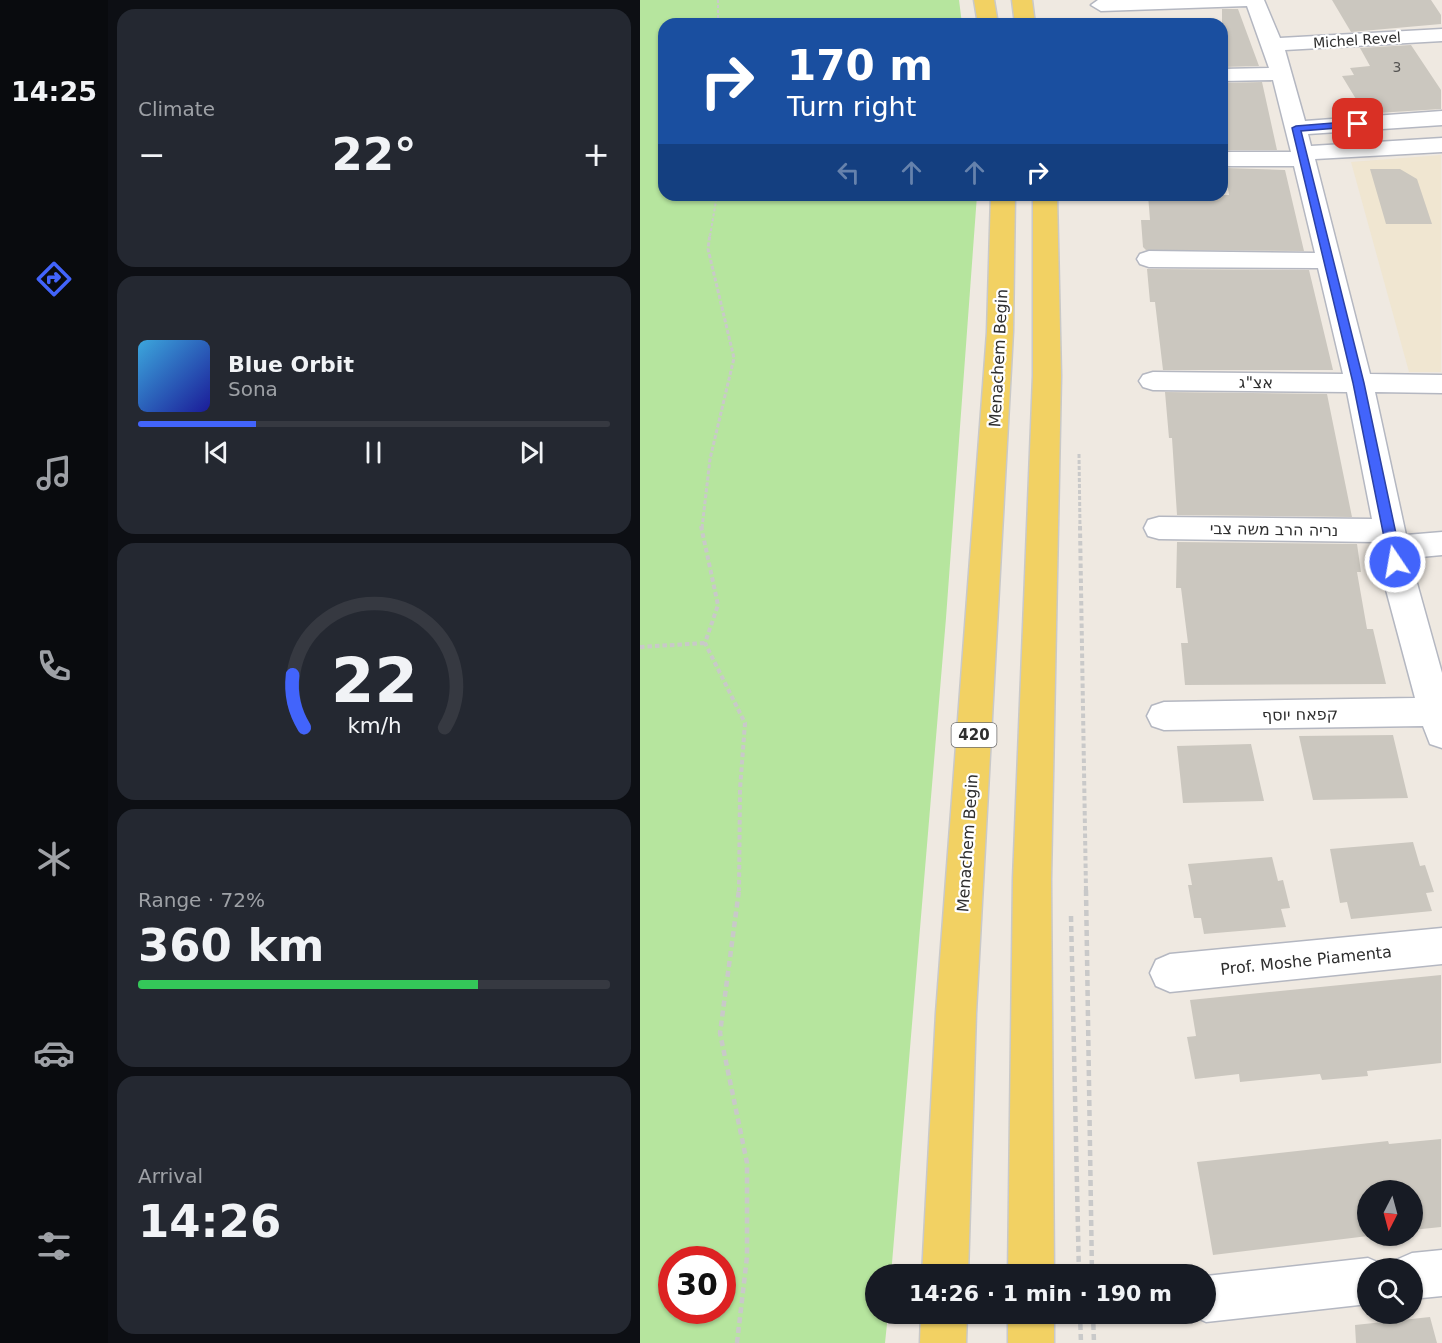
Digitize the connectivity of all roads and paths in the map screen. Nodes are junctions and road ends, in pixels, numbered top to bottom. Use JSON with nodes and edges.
{"nodes":[{"id":1,"x":718,"y":0,"type":"edge"},
{"id":2,"x":984,"y":0,"type":"edge"},
{"id":3,"x":1022,"y":0,"type":"edge"},
{"id":4,"x":1253,"y":0,"type":"edge"},
{"id":5,"x":1101,"y":6,"type":"dead end"},
{"id":6,"x":718,"y":18,"type":"edge"},
{"id":7,"x":987,"y":18,"type":"edge"},
{"id":8,"x":1024,"y":18,"type":"edge"},
{"id":9,"x":1441,"y":35,"type":"edge"},
{"id":10,"x":1273,"y":45,"type":"junction"},
{"id":11,"x":1282,"y":74,"type":"junction"},
{"id":12,"x":1228,"y":75,"type":"edge"},
{"id":13,"x":1441,"y":118,"type":"edge"},
{"id":14,"x":1441,"y":145,"type":"edge"},
{"id":15,"x":1301,"y":147,"type":"junction"},
{"id":16,"x":1228,"y":158,"type":"edge"},
{"id":17,"x":716,"y":201,"type":"edge"},
{"id":18,"x":1003,"y":201,"type":"edge"},
{"id":19,"x":1045,"y":201,"type":"edge"},
{"id":20,"x":1149,"y":259,"type":"dead end"},
{"id":21,"x":1330,"y":261,"type":"junction"},
{"id":22,"x":1153,"y":381,"type":"dead end"},
{"id":23,"x":1359,"y":383,"type":"junction"},
{"id":24,"x":1441,"y":384,"type":"edge"},
{"id":25,"x":1079,"y":444,"type":"dead end"},
{"id":26,"x":1159,"y":528,"type":"dead end"},
{"id":27,"x":1390,"y":539,"type":"junction"},
{"id":28,"x":1441,"y":543,"type":"edge"},
{"id":29,"x":705,"y":643,"type":"junction"},
{"id":30,"x":640,"y":647,"type":"edge"},
{"id":31,"x":1164,"y":716,"type":"dead end"},
{"id":32,"x":1438,"y":723,"type":"edge"},
{"id":33,"x":1441,"y":946,"type":"edge"},
{"id":34,"x":1170,"y":973,"type":"dead end"},
{"id":35,"x":945,"y":1264,"type":"edge"},
{"id":36,"x":1031,"y":1264,"type":"edge"},
{"id":37,"x":1092,"y":1264,"type":"edge"},
{"id":38,"x":1441,"y":1273,"type":"edge"},
{"id":39,"x":1423,"y":1275,"type":"edge"},
{"id":40,"x":1357,"y":1282,"type":"edge"},
{"id":41,"x":1216,"y":1298,"type":"edge"},
{"id":42,"x":944,"y":1324,"type":"edge"},
{"id":43,"x":1031,"y":1324,"type":"edge"},
{"id":44,"x":1080,"y":1324,"type":"edge"},
{"id":45,"x":1093,"y":1324,"type":"edge"},
{"id":46,"x":737,"y":1343,"type":"edge"},
{"id":47,"x":943,"y":1343,"type":"edge"},
{"id":48,"x":1031,"y":1343,"type":"edge"},
{"id":49,"x":1081,"y":1343,"type":"edge"},
{"id":50,"x":1094,"y":1343,"type":"edge"}],
"edges":[{"from":1,"to":6,"type":"path"},
{"from":2,"to":7,"type":"main road"},
{"from":3,"to":8,"type":"main road"},
{"from":4,"to":5,"type":"street"},
{"from":4,"to":10,"type":"street"},
{"from":9,"to":10,"type":"street","name":"Michel Revel"},
{"from":10,"to":11,"type":"street"},
{"from":11,"to":12,"type":"street"},
{"from":11,"to":15,"type":"street"},
{"from":13,"to":15,"type":"street"},
{"from":14,"to":15,"type":"street"},
{"from":15,"to":16,"type":"street"},
{"from":15,"to":21,"type":"street"},
{"from":17,"to":29,"type":"path"},
{"from":18,"to":35,"type":"main road","name":"Menachem Begin","number":"420"},
{"from":19,"to":36,"type":"main road"},
{"from":20,"to":21,"type":"street"},
{"from":21,"to":23,"type":"street"},
{"from":22,"to":23,"type":"street","name":"אצ\"ג"},
{"from":23,"to":24,"type":"street","name":"אצ\"ג"},
{"from":23,"to":27,"type":"street"},
{"from":25,"to":37,"type":"path"},
{"from":26,"to":27,"type":"street","name":"נריה הרב משה צבי"},
{"from":27,"to":28,"type":"street","name":"נריה הרב משה צבי"},
{"from":27,"to":32,"type":"street"},
{"from":29,"to":30,"type":"path"},
{"from":29,"to":46,"type":"path"},
{"from":31,"to":32,"type":"street","name":"קפאח יוסף"},
{"from":33,"to":34,"type":"street","name":"Prof. Moshe Piamenta"},
{"from":38,"to":39,"type":"street"},
{"from":40,"to":41,"type":"street"},
{"from":42,"to":47,"type":"main road"},
{"from":43,"to":48,"type":"main road"},
{"from":44,"to":49,"type":"path"},
{"from":45,"to":50,"type":"path"}]}
